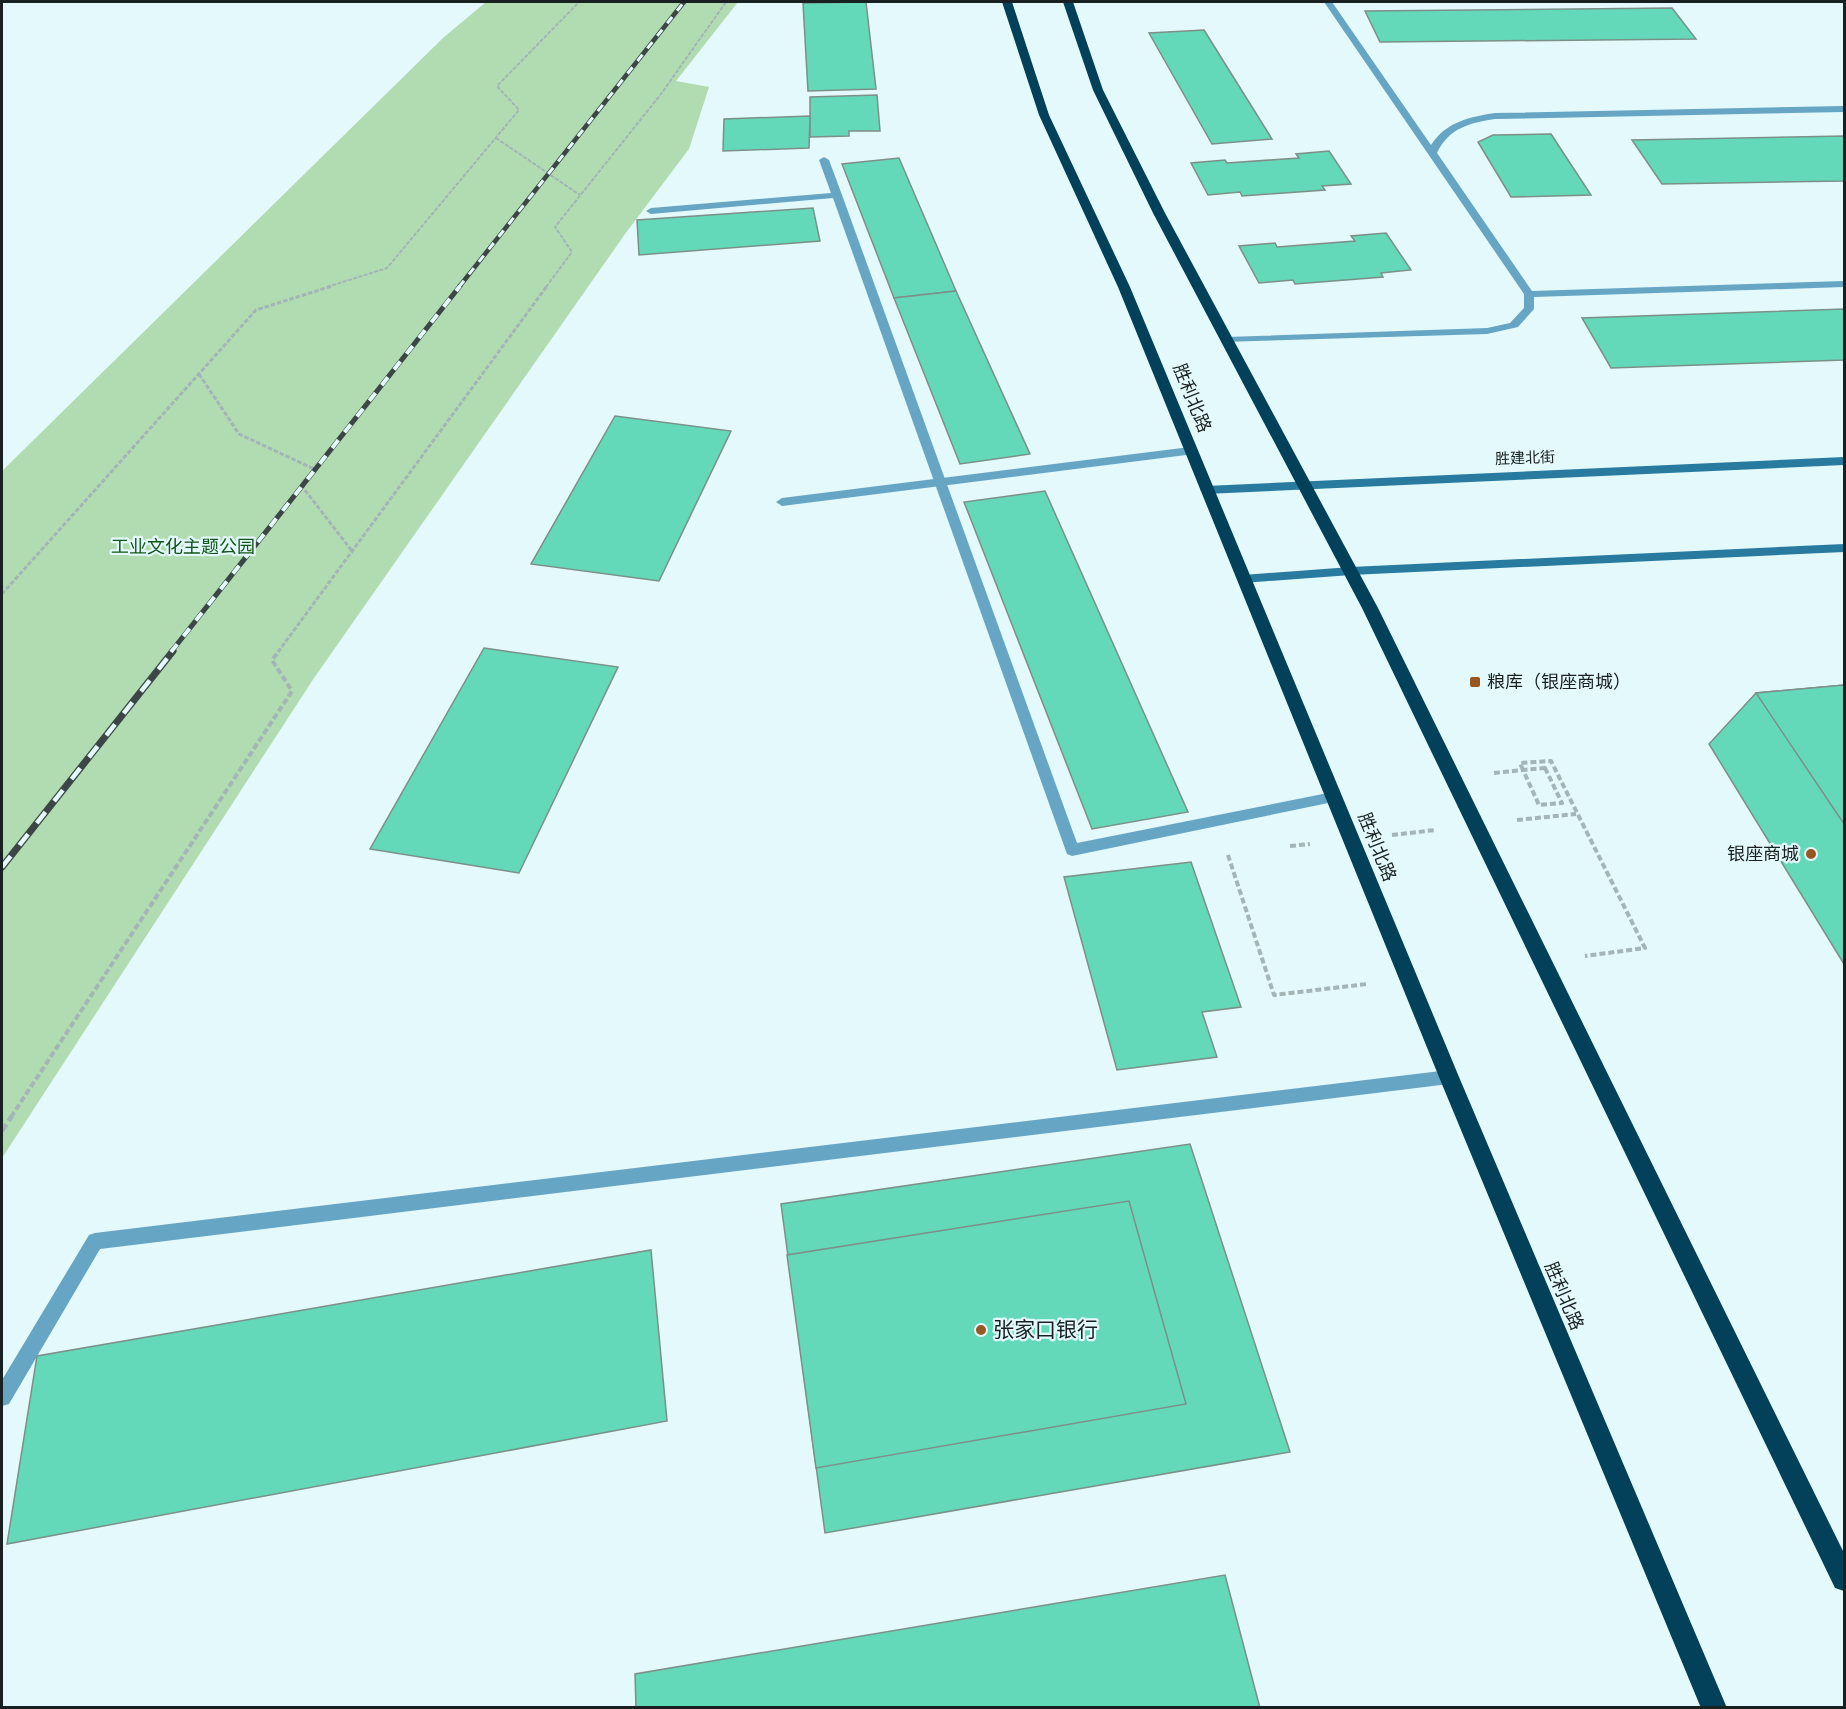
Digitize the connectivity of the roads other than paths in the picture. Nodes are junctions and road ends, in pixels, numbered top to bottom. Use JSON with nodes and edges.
{"nodes":[{"id":1,"x":1007,"y":2,"type":"edge"},
{"id":2,"x":1068,"y":2,"type":"edge"},
{"id":3,"x":1328,"y":2,"type":"edge"},
{"id":4,"x":1845,"y":110,"type":"edge"},
{"id":5,"x":1432,"y":153,"type":"junction"},
{"id":6,"x":824,"y":160,"type":"dead end"},
{"id":7,"x":837,"y":195,"type":"junction"},
{"id":8,"x":651,"y":211,"type":"dead end"},
{"id":9,"x":1845,"y":284,"type":"edge"},
{"id":10,"x":1529,"y":294,"type":"junction"},
{"id":11,"x":1226,"y":340,"type":"junction"},
{"id":12,"x":1190,"y":451,"type":"junction"},
{"id":13,"x":1845,"y":461,"type":"edge"},
{"id":14,"x":940,"y":482,"type":"junction"},
{"id":15,"x":1302,"y":484,"type":"junction"},
{"id":16,"x":1206,"y":490,"type":"junction"},
{"id":17,"x":782,"y":502,"type":"dead end"},
{"id":18,"x":1845,"y":548,"type":"edge"},
{"id":19,"x":1351,"y":572,"type":"junction"},
{"id":20,"x":1243,"y":579,"type":"junction"},
{"id":21,"x":1333,"y":796,"type":"junction"},
{"id":22,"x":1449,"y":1077,"type":"junction"},
{"id":23,"x":2,"y":1396,"type":"edge"},
{"id":24,"x":1845,"y":1579,"type":"edge"},
{"id":25,"x":1714,"y":1707,"type":"edge"}],
"edges":[{"from":1,"to":12,"type":"highway","name":"胜利北路"},
{"from":2,"to":11,"type":"highway"},
{"from":3,"to":5,"type":"street"},
{"from":4,"to":5,"type":"street"},
{"from":5,"to":10,"type":"street"},
{"from":6,"to":7,"type":"street"},
{"from":7,"to":8,"type":"street"},
{"from":7,"to":14,"type":"street"},
{"from":9,"to":10,"type":"street"},
{"from":10,"to":11,"type":"street"},
{"from":11,"to":15,"type":"highway"},
{"from":12,"to":14,"type":"street"},
{"from":12,"to":16,"type":"highway","name":"胜利北路"},
{"from":13,"to":15,"type":"main road","name":"胜建北街"},
{"from":14,"to":17,"type":"street"},
{"from":14,"to":21,"type":"street"},
{"from":15,"to":16,"type":"main road","name":"胜建北街"},
{"from":15,"to":19,"type":"highway"},
{"from":16,"to":20,"type":"highway","name":"胜利北路"},
{"from":18,"to":19,"type":"main road"},
{"from":19,"to":20,"type":"main road"},
{"from":19,"to":24,"type":"highway"},
{"from":20,"to":21,"type":"highway","name":"胜利北路"},
{"from":21,"to":22,"type":"highway","name":"胜利北路"},
{"from":22,"to":23,"type":"street"},
{"from":22,"to":25,"type":"highway","name":"胜利北路"}]}
